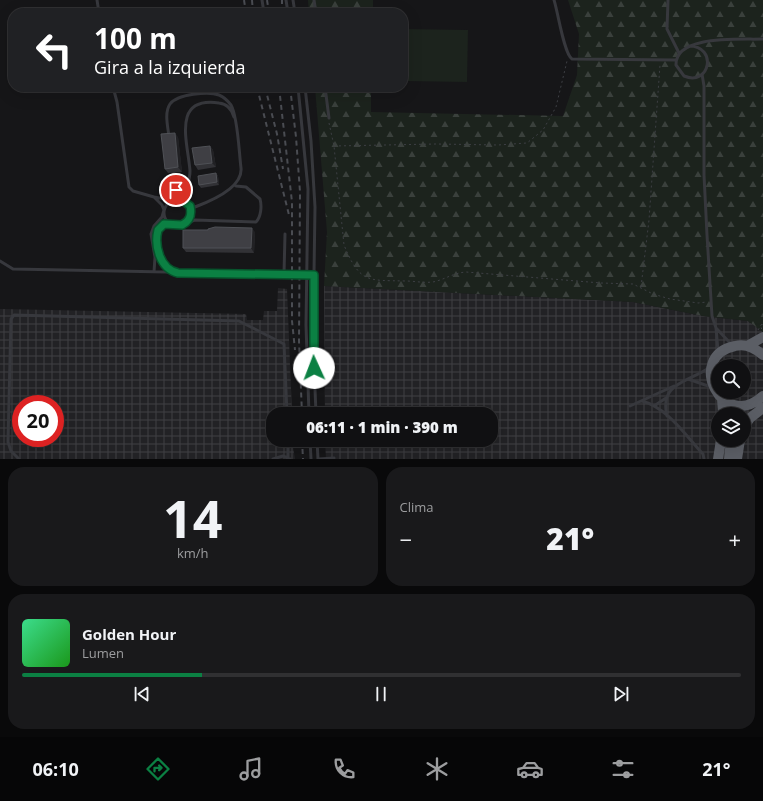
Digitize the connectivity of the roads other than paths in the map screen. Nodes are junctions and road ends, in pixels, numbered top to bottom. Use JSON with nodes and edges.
{"nodes":[{"id":1,"x":554,"y":0,"type":"edge"},
{"id":2,"x":668,"y":0,"type":"edge"},
{"id":3,"x":763,"y":39,"type":"edge"},
{"id":4,"x":689,"y":46,"type":"junction"},
{"id":5,"x":679,"y":53,"type":"junction"},
{"id":6,"x":676,"y":60,"type":"junction"},
{"id":7,"x":702,"y":74,"type":"junction"},
{"id":8,"x":114,"y":92,"type":"edge"},
{"id":9,"x":299,"y":92,"type":"edge"},
{"id":10,"x":305,"y":92,"type":"edge"},
{"id":11,"x":325,"y":92,"type":"edge"},
{"id":12,"x":234,"y":117,"type":"junction"},
{"id":13,"x":328,"y":118,"type":"road end"},
{"id":14,"x":170,"y":138,"type":"edge"},
{"id":15,"x":174,"y":173,"type":"edge"},
{"id":16,"x":234,"y":187,"type":"junction"},
{"id":17,"x":154,"y":197,"type":"junction"},
{"id":18,"x":171,"y":200,"type":"junction"},
{"id":19,"x":184,"y":201,"type":"junction"},
{"id":20,"x":187,"y":203,"type":"junction"},
{"id":21,"x":164,"y":210,"type":"junction"},
{"id":22,"x":186,"y":223,"type":"junction"},
{"id":23,"x":173,"y":225,"type":"junction"},
{"id":24,"x":286,"y":234,"type":"dead end"},
{"id":25,"x":0,"y":261,"type":"edge"},
{"id":26,"x":154,"y":272,"type":"junction"},
{"id":27,"x":178,"y":273,"type":"junction"},
{"id":28,"x":284,"y":274,"type":"junction"},
{"id":29,"x":307,"y":275,"type":"junction"},
{"id":30,"x":314,"y":275,"type":"junction"},
{"id":31,"x":716,"y":328,"type":"junction"},
{"id":32,"x":762,"y":331,"type":"edge"},
{"id":33,"x":733,"y":346,"type":"junction"},
{"id":34,"x":747,"y":346,"type":"junction"},
{"id":35,"x":763,"y":355,"type":"edge"},
{"id":36,"x":718,"y":356,"type":"junction"},
{"id":37,"x":716,"y":359,"type":"edge"},
{"id":38,"x":711,"y":367,"type":"edge"},
{"id":39,"x":688,"y":379,"type":"junction"},
{"id":40,"x":674,"y":386,"type":"junction"},
{"id":41,"x":711,"y":387,"type":"edge"},
{"id":42,"x":763,"y":396,"type":"edge"},
{"id":43,"x":666,"y":398,"type":"junction"},
{"id":44,"x":722,"y":399,"type":"joint"},
{"id":45,"x":642,"y":401,"type":"junction"},
{"id":46,"x":630,"y":406,"type":"dead end"},
{"id":47,"x":654,"y":406,"type":"junction"},
{"id":48,"x":287,"y":407,"type":"edge"},
{"id":49,"x":309,"y":407,"type":"edge"},
{"id":50,"x":316,"y":407,"type":"edge"},
{"id":51,"x":723,"y":407,"type":"edge"},
{"id":52,"x":737,"y":407,"type":"edge"},
{"id":53,"x":747,"y":407,"type":"edge"},
{"id":54,"x":763,"y":408,"type":"edge"},
{"id":55,"x":667,"y":416,"type":"junction"},
{"id":56,"x":751,"y":417,"type":"edge"},
{"id":57,"x":288,"y":447,"type":"edge"},
{"id":58,"x":310,"y":447,"type":"edge"},
{"id":59,"x":317,"y":447,"type":"edge"},
{"id":60,"x":720,"y":447,"type":"edge"},
{"id":61,"x":730,"y":447,"type":"edge"},
{"id":62,"x":739,"y":447,"type":"edge"},
{"id":63,"x":289,"y":458,"type":"edge"},
{"id":64,"x":334,"y":458,"type":"edge"},
{"id":65,"x":19,"y":459,"type":"edge"},
{"id":66,"x":273,"y":459,"type":"edge"},
{"id":67,"x":311,"y":459,"type":"edge"},
{"id":68,"x":318,"y":459,"type":"edge"},
{"id":69,"x":704,"y":459,"type":"edge"},
{"id":70,"x":718,"y":459,"type":"edge"},
{"id":71,"x":729,"y":459,"type":"edge"},
{"id":72,"x":738,"y":459,"type":"edge"}],
"edges":[{"from":1,"to":6,"type":"lane"},
{"from":2,"to":5,"type":"lane"},
{"from":3,"to":4,"type":"lane"},
{"from":4,"to":5,"type":"lane"},
{"from":4,"to":7,"type":"lane"},
{"from":5,"to":6,"type":"lane"},
{"from":6,"to":7,"type":"lane"},
{"from":7,"to":31,"type":"lane"},
{"from":8,"to":17,"type":"lane"},
{"from":9,"to":29,"type":"lane"},
{"from":10,"to":30,"type":"lane"},
{"from":11,"to":13,"type":"lane"},
{"from":12,"to":14,"type":"lane"},
{"from":12,"to":16,"type":"lane"},
{"from":12,"to":20,"type":"lane"},
{"from":15,"to":19,"type":"lane"},
{"from":16,"to":20,"type":"lane"},
{"from":16,"to":22,"type":"lane"},
{"from":17,"to":18,"type":"lane"},
{"from":17,"to":21,"type":"lane"},
{"from":18,"to":19,"type":"lane"},
{"from":18,"to":21,"type":"lane"},
{"from":19,"to":20,"type":"lane"},
{"from":20,"to":22,"type":"lane"},
{"from":21,"to":23,"type":"lane"},
{"from":21,"to":26,"type":"lane"},
{"from":22,"to":23,"type":"lane"},
{"from":23,"to":27,"type":"lane"},
{"from":24,"to":28,"type":"lane"},
{"from":25,"to":26,"type":"lane"},
{"from":26,"to":27,"type":"lane"},
{"from":27,"to":28,"type":"lane"},
{"from":28,"to":29,"type":"lane"},
{"from":29,"to":30,"type":"lane"},
{"from":29,"to":49,"type":"lane"},
{"from":30,"to":50,"type":"lane"},
{"from":31,"to":33,"type":"lane"},
{"from":31,"to":36,"type":"lane"},
{"from":32,"to":34,"type":"highway"},
{"from":33,"to":34,"type":"highway"},
{"from":33,"to":36,"type":"highway"},
{"from":34,"to":35,"type":"highway"},
{"from":36,"to":37,"type":"highway"},
{"from":38,"to":39,"type":"lane"},
{"from":39,"to":40,"type":"lane"},
{"from":39,"to":41,"type":"lane"},
{"from":40,"to":43,"type":"lane"},
{"from":40,"to":45,"type":"lane"},
{"from":42,"to":53,"type":"highway"},
{"from":43,"to":47,"type":"lane"},
{"from":43,"to":55,"type":"lane"},
{"from":44,"to":51,"type":"highway"},
{"from":44,"to":52,"type":"highway"},
{"from":45,"to":46,"type":"lane"},
{"from":45,"to":47,"type":"lane"},
{"from":47,"to":55,"type":"lane"},
{"from":48,"to":65,"type":"lane"},
{"from":54,"to":56,"type":"highway"},
{"from":55,"to":69,"type":"lane"},
{"from":57,"to":63,"type":"lane"},
{"from":58,"to":67,"type":"lane"},
{"from":59,"to":68,"type":"lane"},
{"from":60,"to":70,"type":"highway"},
{"from":61,"to":71,"type":"highway"},
{"from":62,"to":72,"type":"highway"},
{"from":63,"to":66,"type":"lane"},
{"from":64,"to":68,"type":"lane"}]}
